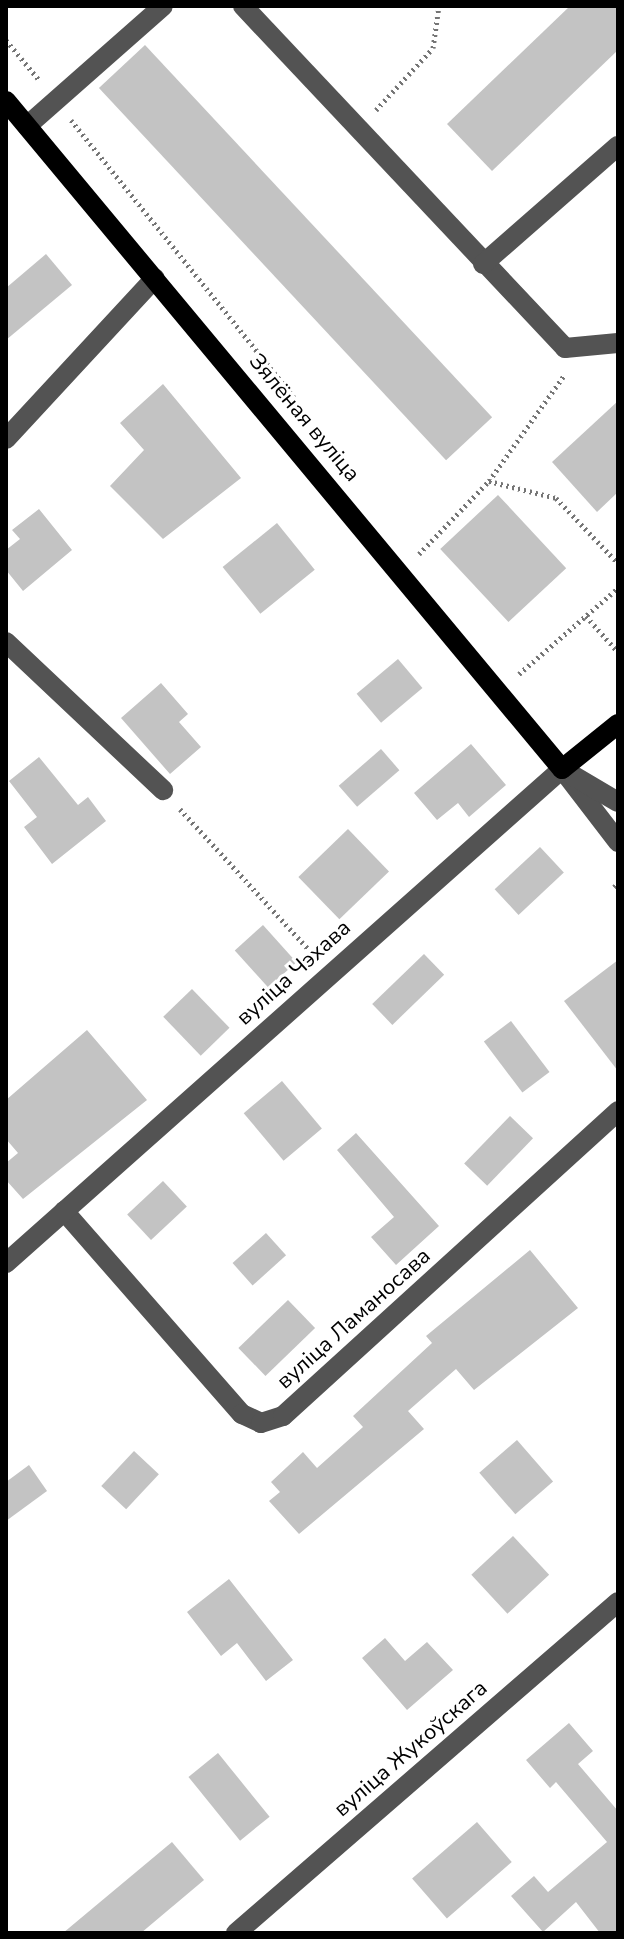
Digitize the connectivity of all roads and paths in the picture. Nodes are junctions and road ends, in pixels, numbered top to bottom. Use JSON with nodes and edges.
{"nodes":[{"id":1,"x":163,"y":6,"type":"edge"},
{"id":2,"x":243,"y":6,"type":"edge"},
{"id":3,"x":439,"y":6,"type":"edge"},
{"id":4,"x":6,"y":40,"type":"edge"},
{"id":5,"x":6,"y":101,"type":"edge"},
{"id":6,"x":56,"y":101,"type":"junction"},
{"id":7,"x":27,"y":126,"type":"junction"},
{"id":8,"x":358,"y":129,"type":"junction"},
{"id":9,"x":618,"y":146,"type":"edge"},
{"id":10,"x":483,"y":264,"type":"junction"},
{"id":11,"x":155,"y":278,"type":"junction"},
{"id":12,"x":618,"y":343,"type":"edge"},
{"id":13,"x":584,"y":347,"type":"junction"},
{"id":14,"x":302,"y":408,"type":"dead end"},
{"id":15,"x":6,"y":439,"type":"edge"},
{"id":16,"x":489,"y":481,"type":"junction"},
{"id":17,"x":411,"y":543,"type":"dead end"},
{"id":18,"x":618,"y":563,"type":"edge"},
{"id":19,"x":618,"y":588,"type":"edge"},
{"id":20,"x":586,"y":616,"type":"junction"},
{"id":21,"x":6,"y":642,"type":"edge"},
{"id":22,"x":618,"y":652,"type":"edge"},
{"id":23,"x":500,"y":691,"type":"junction"},
{"id":24,"x":618,"y":724,"type":"edge"},
{"id":25,"x":562,"y":769,"type":"junction"},
{"id":26,"x":163,"y":790,"type":"joint"},
{"id":27,"x":618,"y":802,"type":"edge"},
{"id":28,"x":618,"y":842,"type":"edge"},
{"id":29,"x":330,"y":973,"type":"junction"},
{"id":30,"x":618,"y":1111,"type":"edge"},
{"id":31,"x":64,"y":1211,"type":"junction"},
{"id":32,"x":6,"y":1263,"type":"edge"},
{"id":33,"x":618,"y":1602,"type":"edge"},
{"id":34,"x":236,"y":1933,"type":"edge"}],
"edges":[{"from":1,"to":6,"type":"street"},
{"from":2,"to":8,"type":"street"},
{"from":3,"to":8,"type":"path"},
{"from":4,"to":6,"type":"path"},
{"from":5,"to":7,"type":"main road","name":"Зялёная вуліца"},
{"from":6,"to":7,"type":"street"},
{"from":6,"to":14,"type":"path"},
{"from":7,"to":11,"type":"main road","name":"Зялёная вуліца"},
{"from":8,"to":10,"type":"street"},
{"from":9,"to":10,"type":"street"},
{"from":10,"to":13,"type":"street"},
{"from":11,"to":15,"type":"street"},
{"from":11,"to":23,"type":"main road","name":"Зялёная вуліца"},
{"from":12,"to":13,"type":"street"},
{"from":13,"to":16,"type":"path"},
{"from":16,"to":17,"type":"path"},
{"from":16,"to":18,"type":"path"},
{"from":19,"to":20,"type":"path"},
{"from":20,"to":22,"type":"path"},
{"from":20,"to":23,"type":"path"},
{"from":21,"to":26,"type":"street"},
{"from":23,"to":25,"type":"main road","name":"Зялёная вуліца"},
{"from":24,"to":25,"type":"main road","name":"вуліца Чэхава"},
{"from":25,"to":27,"type":"street","name":"Зялёная вуліца"},
{"from":25,"to":28,"type":"street","name":"Зялёная вуліца"},
{"from":25,"to":29,"type":"street","name":"вуліца Чэхава"},
{"from":26,"to":29,"type":"path"},
{"from":29,"to":31,"type":"street","name":"вуліца Чэхава"},
{"from":30,"to":31,"type":"street","name":"вуліца Ламаносава"},
{"from":31,"to":32,"type":"street","name":"вуліца Чэхава"},
{"from":33,"to":34,"type":"street","name":"вуліца Жукоўскага"}]}
